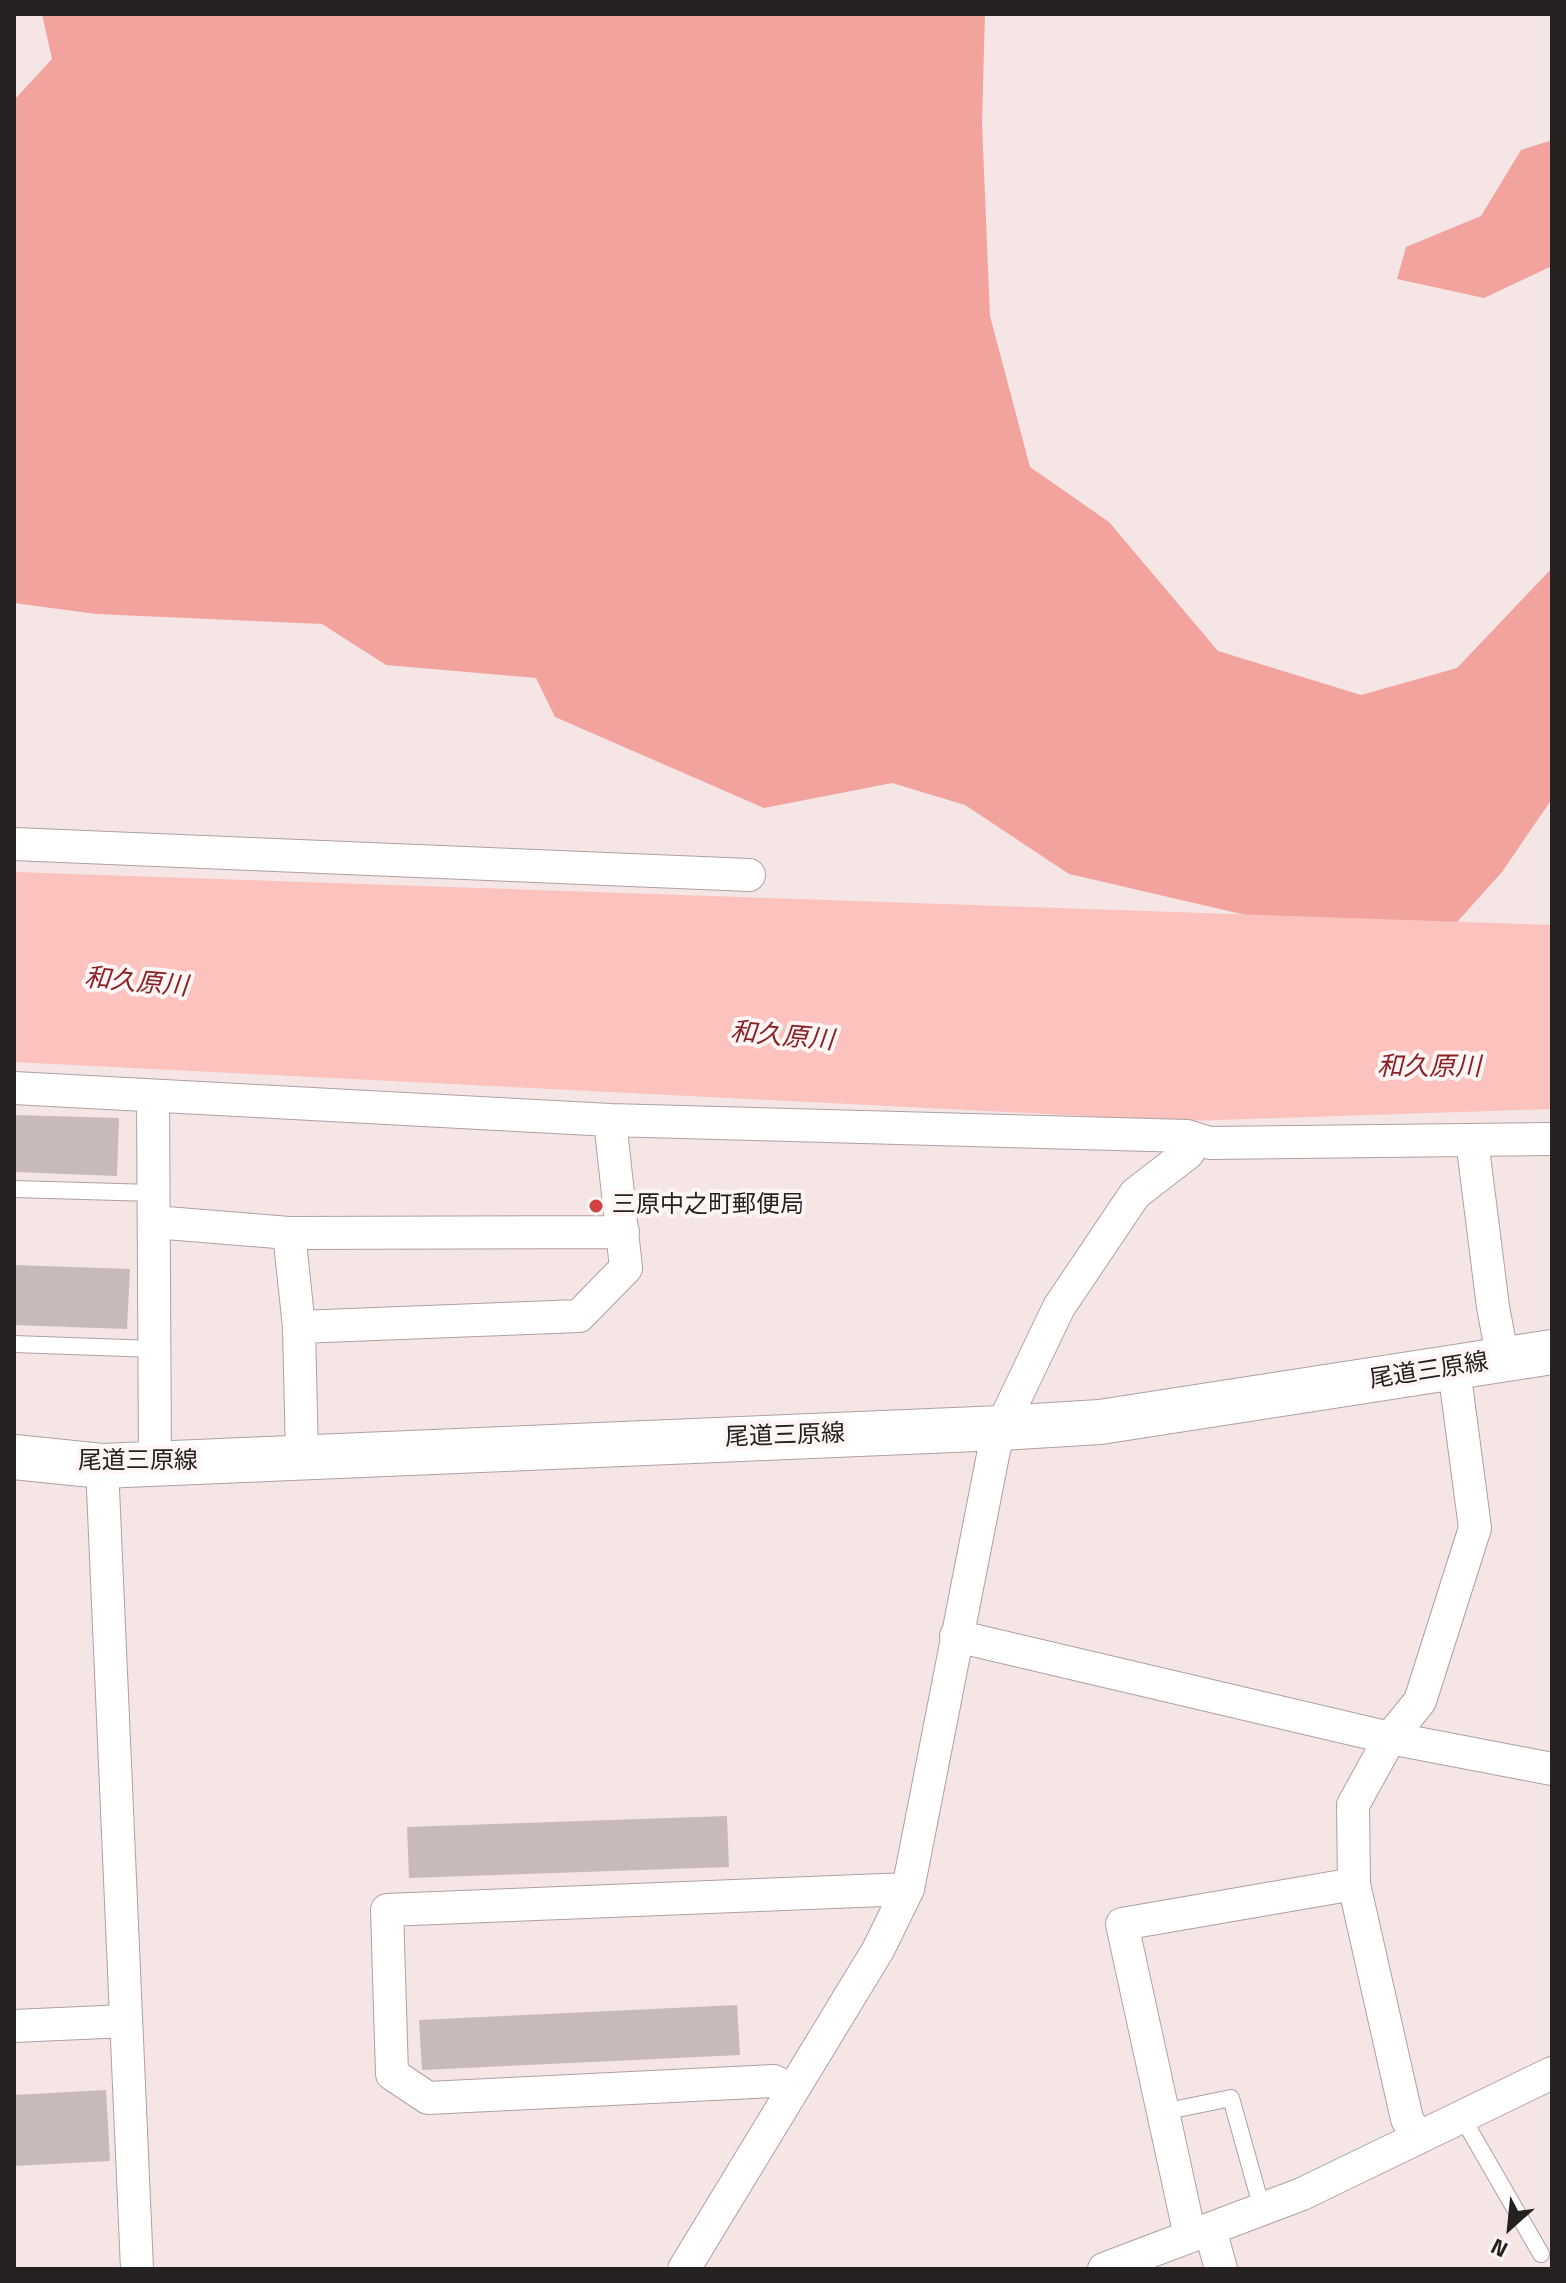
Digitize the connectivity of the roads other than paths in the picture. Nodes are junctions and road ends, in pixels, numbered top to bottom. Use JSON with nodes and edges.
{"nodes":[{"id":1,"x":14,"y":844,"type":"edge"},
{"id":2,"x":749,"y":875,"type":"dead end"},
{"id":3,"x":14,"y":1088,"type":"edge"},
{"id":4,"x":153,"y":1096,"type":"junction"},
{"id":5,"x":610,"y":1120,"type":"junction"},
{"id":6,"x":1187,"y":1136,"type":"junction"},
{"id":7,"x":1552,"y":1139,"type":"edge"},
{"id":8,"x":1472,"y":1140,"type":"junction"},
{"id":9,"x":14,"y":1189,"type":"edge"},
{"id":10,"x":154,"y":1208,"type":"junction"},
{"id":11,"x":623,"y":1232,"type":"junction"},
{"id":12,"x":289,"y":1233,"type":"junction"},
{"id":13,"x":299,"y":1327,"type":"junction"},
{"id":14,"x":14,"y":1344,"type":"edge"},
{"id":15,"x":154,"y":1349,"type":"junction"},
{"id":16,"x":1552,"y":1352,"type":"edge"},
{"id":17,"x":1503,"y":1360,"type":"junction"},
{"id":18,"x":1454,"y":1369,"type":"junction"},
{"id":19,"x":1001,"y":1428,"type":"junction"},
{"id":20,"x":14,"y":1457,"type":"edge"},
{"id":21,"x":302,"y":1457,"type":"junction"},
{"id":22,"x":155,"y":1464,"type":"junction"},
{"id":23,"x":102,"y":1466,"type":"junction"},
{"id":24,"x":956,"y":1636,"type":"junction"},
{"id":25,"x":1390,"y":1738,"type":"junction"},
{"id":26,"x":1552,"y":1769,"type":"edge"},
{"id":27,"x":1354,"y":1884,"type":"junction"},
{"id":28,"x":908,"y":1889,"type":"junction"},
{"id":29,"x":126,"y":2021,"type":"junction"},
{"id":30,"x":14,"y":2026,"type":"edge"},
{"id":31,"x":1552,"y":2074,"type":"edge"},
{"id":32,"x":792,"y":2091,"type":"junction"},
{"id":33,"x":1163,"y":2112,"type":"junction"},
{"id":34,"x":1462,"y":2117,"type":"junction"},
{"id":35,"x":1418,"y":2138,"type":"junction"},
{"id":36,"x":1262,"y":2209,"type":"junction"},
{"id":37,"x":1200,"y":2232,"type":"junction"},
{"id":38,"x":1541,"y":2254,"type":"dead end"},
{"id":39,"x":137,"y":2269,"type":"edge"},
{"id":40,"x":684,"y":2269,"type":"edge"},
{"id":41,"x":1104,"y":2269,"type":"edge"},
{"id":42,"x":1221,"y":2269,"type":"edge"}],
"edges":[{"from":1,"to":2,"type":"street"},
{"from":3,"to":4,"type":"street"},
{"from":4,"to":5,"type":"street"},
{"from":4,"to":10,"type":"street"},
{"from":5,"to":6,"type":"street"},
{"from":5,"to":11,"type":"street"},
{"from":6,"to":8,"type":"street"},
{"from":6,"to":19,"type":"street"},
{"from":7,"to":8,"type":"street"},
{"from":8,"to":17,"type":"street"},
{"from":9,"to":10,"type":"lane"},
{"from":10,"to":12,"type":"street"},
{"from":10,"to":15,"type":"street"},
{"from":11,"to":12,"type":"street"},
{"from":11,"to":13,"type":"street"},
{"from":12,"to":13,"type":"street"},
{"from":13,"to":21,"type":"street"},
{"from":14,"to":15,"type":"lane"},
{"from":15,"to":22,"type":"street"},
{"from":16,"to":17,"type":"main road","name":"尾道三原線"},
{"from":17,"to":18,"type":"main road","name":"尾道三原線"},
{"from":18,"to":19,"type":"main road","name":"尾道三原線"},
{"from":18,"to":25,"type":"street"},
{"from":19,"to":21,"type":"main road","name":"尾道三原線"},
{"from":19,"to":24,"type":"street"},
{"from":20,"to":23,"type":"main road","name":"尾道三原線"},
{"from":21,"to":22,"type":"main road","name":"尾道三原線"},
{"from":22,"to":23,"type":"main road","name":"尾道三原線"},
{"from":23,"to":29,"type":"street"},
{"from":24,"to":25,"type":"street"},
{"from":24,"to":28,"type":"street"},
{"from":25,"to":26,"type":"street"},
{"from":25,"to":27,"type":"street"},
{"from":27,"to":33,"type":"street"},
{"from":27,"to":35,"type":"street"},
{"from":28,"to":32,"type":"street"},
{"from":28,"to":32,"type":"street"},
{"from":29,"to":30,"type":"street"},
{"from":29,"to":39,"type":"street"},
{"from":31,"to":34,"type":"street"},
{"from":32,"to":40,"type":"street"},
{"from":33,"to":36,"type":"lane"},
{"from":33,"to":37,"type":"street"},
{"from":34,"to":35,"type":"street"},
{"from":34,"to":38,"type":"lane"},
{"from":35,"to":36,"type":"street"},
{"from":36,"to":37,"type":"street"},
{"from":37,"to":41,"type":"street"},
{"from":37,"to":42,"type":"street"}]}
